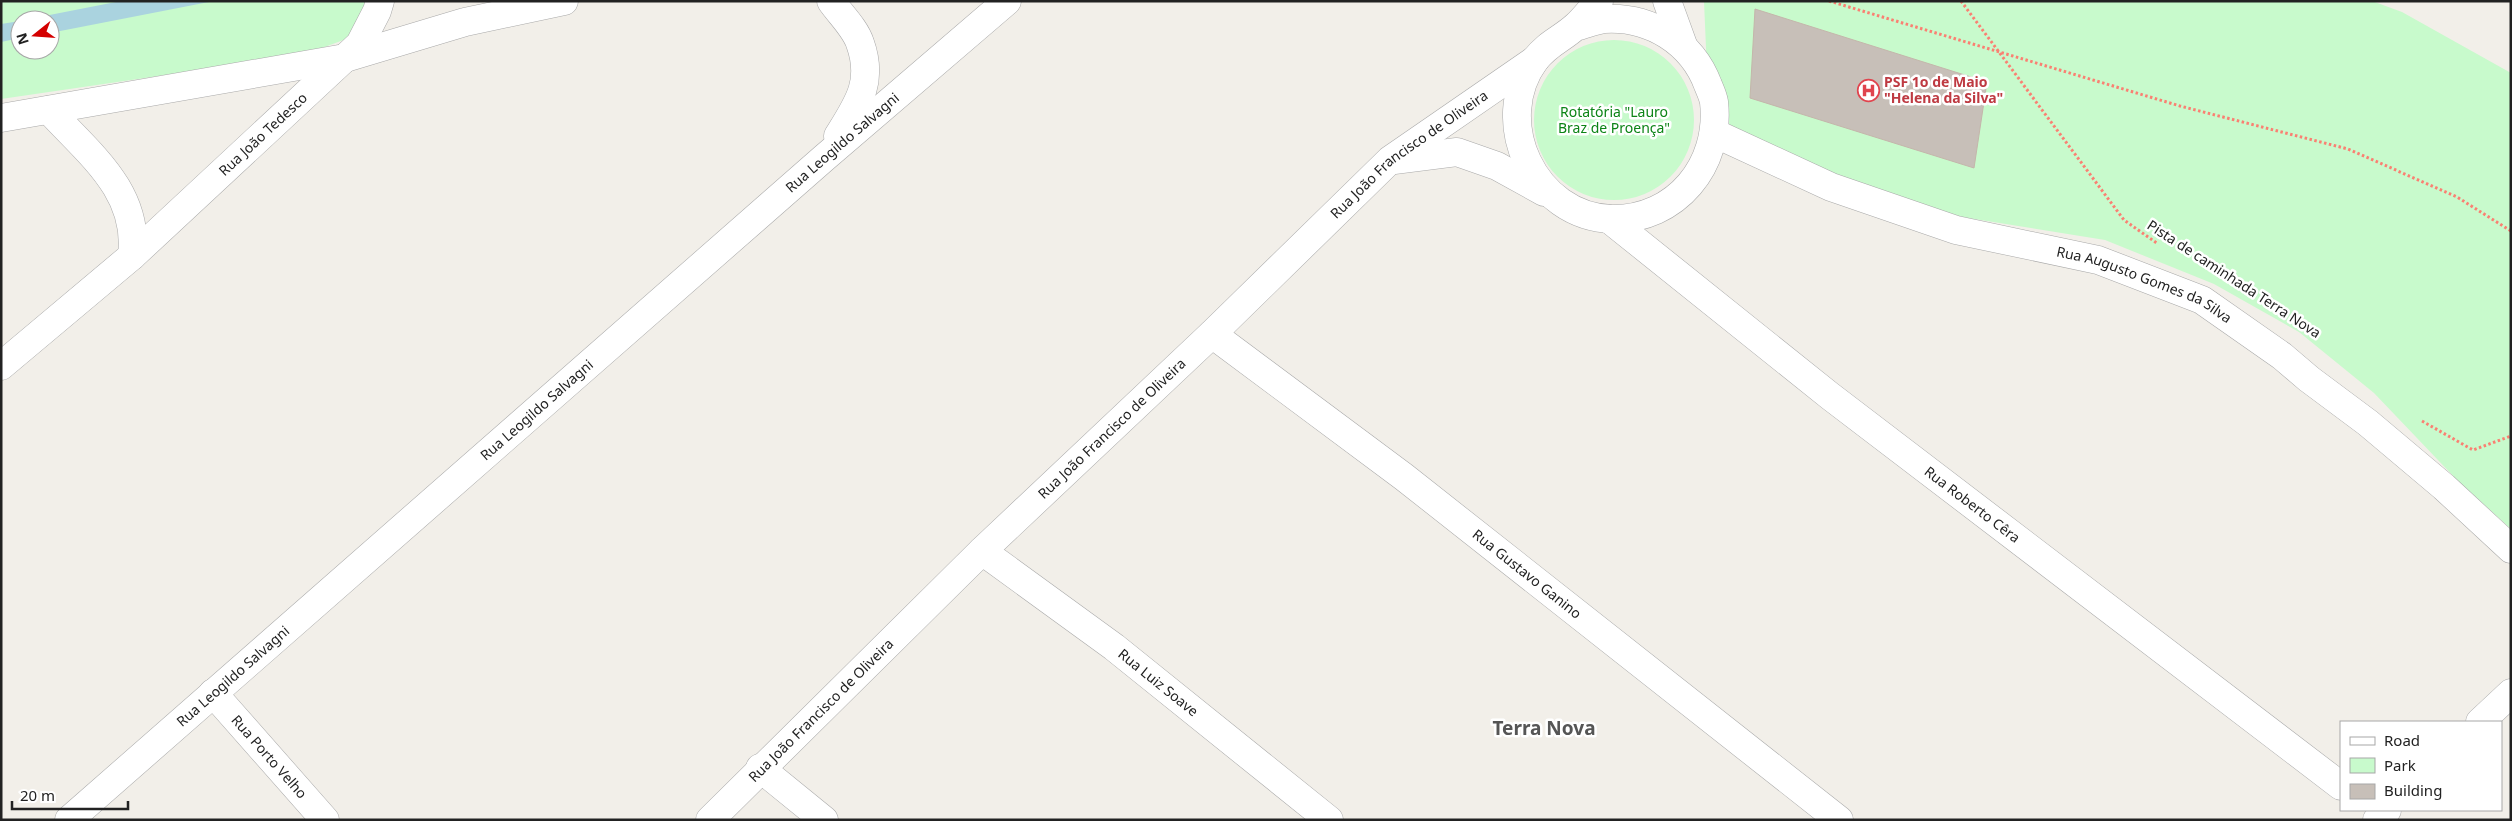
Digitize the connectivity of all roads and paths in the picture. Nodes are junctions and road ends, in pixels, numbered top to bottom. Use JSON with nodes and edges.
{"nodes":[{"id":1,"x":380,"y":1,"type":"edge"},
{"id":2,"x":564,"y":1,"type":"edge"},
{"id":3,"x":831,"y":1,"type":"edge"},
{"id":4,"x":1007,"y":1,"type":"edge"},
{"id":5,"x":1599,"y":1,"type":"edge"},
{"id":6,"x":1667,"y":1,"type":"edge"},
{"id":7,"x":1829,"y":1,"type":"edge"},
{"id":8,"x":1961,"y":1,"type":"edge"},
{"id":9,"x":466,"y":12,"type":"edge"},
{"id":10,"x":1577,"y":14,"type":"edge"},
{"id":11,"x":1683,"y":45,"type":"junction"},
{"id":12,"x":1998,"y":51,"type":"junction"},
{"id":13,"x":345,"y":58,"type":"junction"},
{"id":14,"x":1535,"y":60,"type":"junction"},
{"id":15,"x":49,"y":110,"type":"junction"},
{"id":16,"x":1,"y":118,"type":"edge"},
{"id":17,"x":1714,"y":133,"type":"junction"},
{"id":18,"x":824,"y":158,"type":"junction"},
{"id":19,"x":1390,"y":160,"type":"junction"},
{"id":20,"x":1556,"y":199,"type":"junction"},
{"id":21,"x":1609,"y":219,"type":"junction"},
{"id":22,"x":2511,"y":231,"type":"edge"},
{"id":23,"x":2162,"y":247,"type":"dead end"},
{"id":24,"x":132,"y":256,"type":"junction"},
{"id":25,"x":1212,"y":334,"type":"junction"},
{"id":26,"x":1,"y":366,"type":"edge"},
{"id":27,"x":2415,"y":417,"type":"dead end"},
{"id":28,"x":2511,"y":436,"type":"edge"},
{"id":29,"x":2511,"y":549,"type":"edge"},
{"id":30,"x":982,"y":551,"type":"junction"},
{"id":31,"x":213,"y":693,"type":"junction"},
{"id":32,"x":2511,"y":693,"type":"edge"},
{"id":33,"x":2481,"y":721,"type":"edge"},
{"id":34,"x":760,"y":768,"type":"junction"},
{"id":35,"x":2340,"y":785,"type":"edge"},
{"id":36,"x":69,"y":820,"type":"edge"},
{"id":37,"x":325,"y":820,"type":"edge"},
{"id":38,"x":710,"y":820,"type":"edge"},
{"id":39,"x":824,"y":820,"type":"edge"},
{"id":40,"x":1329,"y":820,"type":"edge"},
{"id":41,"x":1840,"y":820,"type":"edge"}],
"edges":[{"from":1,"to":13,"type":"street","name":"Rua João Tedesco"},
{"from":2,"to":9,"type":"street"},
{"from":3,"to":18,"type":"street"},
{"from":4,"to":18,"type":"street","name":"Rua Leogildo Salvagni"},
{"from":5,"to":10,"type":"street"},
{"from":6,"to":11,"type":"street"},
{"from":7,"to":12,"type":"path"},
{"from":8,"to":12,"type":"path","name":"Pista de caminhada Terra Nova"},
{"from":9,"to":13,"type":"street"},
{"from":10,"to":11,"type":"street"},
{"from":10,"to":14,"type":"street"},
{"from":11,"to":17,"type":"street"},
{"from":12,"to":22,"type":"path"},
{"from":12,"to":23,"type":"path","name":"Pista de caminhada Terra Nova"},
{"from":13,"to":15,"type":"street"},
{"from":13,"to":24,"type":"street","name":"Rua João Tedesco"},
{"from":14,"to":19,"type":"street","name":"Rua João Francisco de Oliveira"},
{"from":14,"to":20,"type":"street"},
{"from":15,"to":16,"type":"street"},
{"from":15,"to":24,"type":"street"},
{"from":17,"to":21,"type":"street"},
{"from":17,"to":29,"type":"street","name":"Rua Augusto Gomes da Silva"},
{"from":18,"to":31,"type":"street","name":"Rua Leogildo Salvagni"},
{"from":19,"to":20,"type":"street"},
{"from":19,"to":25,"type":"street","name":"Rua João Francisco de Oliveira"},
{"from":20,"to":21,"type":"street"},
{"from":21,"to":35,"type":"street","name":"Rua Roberto Cêra"},
{"from":24,"to":26,"type":"street","name":"Rua João Tedesco"},
{"from":25,"to":30,"type":"street","name":"Rua João Francisco de Oliveira"},
{"from":25,"to":41,"type":"street","name":"Rua Gustavo Ganino"},
{"from":27,"to":28,"type":"path"},
{"from":30,"to":34,"type":"street","name":"Rua João Francisco de Oliveira"},
{"from":30,"to":40,"type":"street","name":"Rua Luiz Soave"},
{"from":31,"to":36,"type":"street","name":"Rua Leogildo Salvagni"},
{"from":31,"to":37,"type":"street","name":"Rua Porto Velho"},
{"from":32,"to":33,"type":"street"},
{"from":34,"to":38,"type":"street","name":"Rua João Francisco de Oliveira"},
{"from":34,"to":39,"type":"street"}]}
